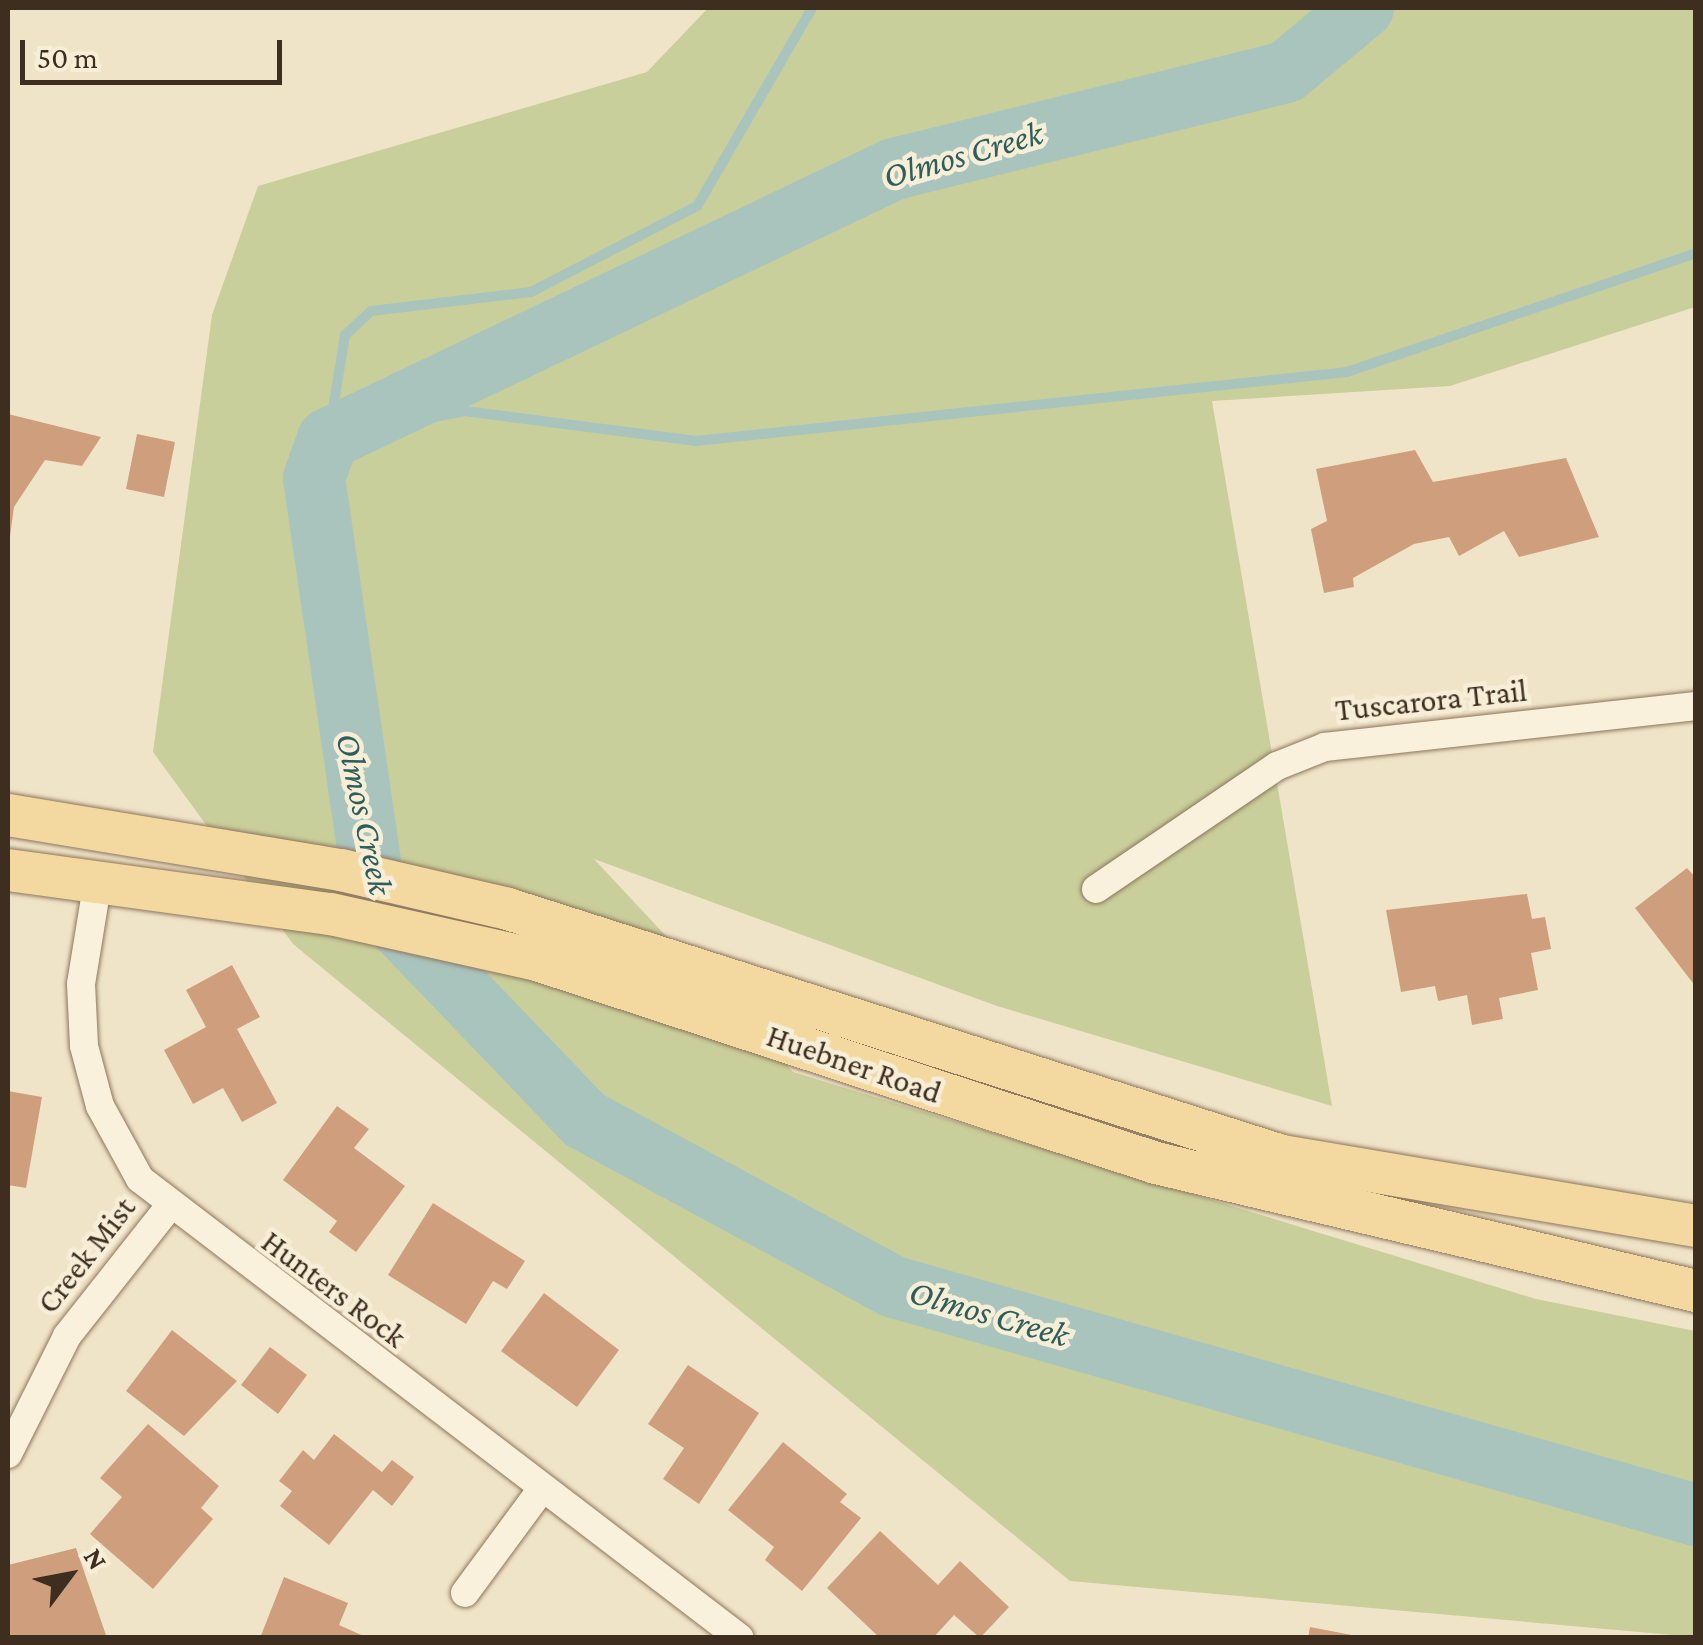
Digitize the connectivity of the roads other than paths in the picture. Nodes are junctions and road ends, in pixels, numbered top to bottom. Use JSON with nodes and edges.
{"nodes":[{"id":1,"x":1696,"y":706,"type":"edge"},
{"id":2,"x":8,"y":815,"type":"edge"},
{"id":3,"x":8,"y":870,"type":"edge"},
{"id":4,"x":98,"y":880,"type":"junction"},
{"id":5,"x":1096,"y":889,"type":"dead end"},
{"id":6,"x":168,"y":1208,"type":"junction"},
{"id":7,"x":1696,"y":1226,"type":"edge"},
{"id":8,"x":1696,"y":1290,"type":"edge"},
{"id":9,"x":8,"y":1454,"type":"edge"},
{"id":10,"x":541,"y":1490,"type":"junction"},
{"id":11,"x":465,"y":1592,"type":"dead end"},
{"id":12,"x":740,"y":1638,"type":"edge"}],
"edges":[{"from":1,"to":5,"type":"street","name":"Tuscarora Trail"},
{"from":2,"to":7,"type":"main road","name":"Huebner Road"},
{"from":3,"to":4,"type":"main road","name":"Huebner Road"},
{"from":4,"to":6,"type":"street","name":"Hunters Rock"},
{"from":4,"to":8,"type":"main road","name":"Huebner Road"},
{"from":6,"to":9,"type":"street","name":"Creek Mist"},
{"from":6,"to":10,"type":"street","name":"Hunters Rock"},
{"from":10,"to":11,"type":"street"},
{"from":10,"to":12,"type":"street","name":"Hunters Rock"}]}
